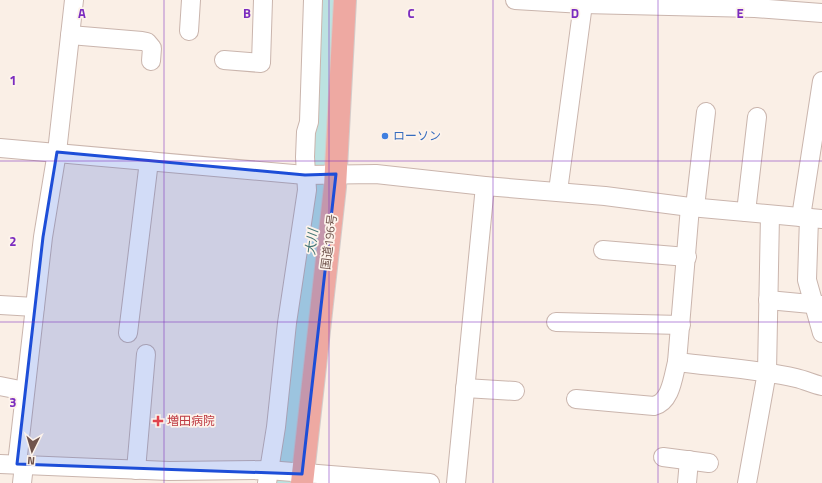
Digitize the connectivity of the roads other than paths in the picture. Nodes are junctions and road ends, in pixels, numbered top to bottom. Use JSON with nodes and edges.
{"nodes":[{"id":1,"x":74,"y":0,"type":"edge"},
{"id":2,"x":191,"y":0,"type":"edge"},
{"id":3,"x":263,"y":0,"type":"edge"},
{"id":4,"x":313,"y":0,"type":"edge"},
{"id":5,"x":345,"y":0,"type":"edge"},
{"id":6,"x":515,"y":0,"type":"edge"},
{"id":7,"x":583,"y":4,"type":"junction"},
{"id":8,"x":822,"y":14,"type":"edge"},
{"id":9,"x":189,"y":31,"type":"dead end"},
{"id":10,"x":70,"y":35,"type":"junction"},
{"id":11,"x":224,"y":60,"type":"dead end"},
{"id":12,"x":151,"y":61,"type":"dead end"},
{"id":13,"x":822,"y":82,"type":"edge"},
{"id":14,"x":706,"y":112,"type":"dead end"},
{"id":15,"x":757,"y":117,"type":"dead end"},
{"id":16,"x":0,"y":148,"type":"edge"},
{"id":17,"x":57,"y":152,"type":"junction"},
{"id":18,"x":149,"y":161,"type":"junction"},
{"id":19,"x":320,"y":175,"type":"junction"},
{"id":20,"x":485,"y":186,"type":"junction"},
{"id":21,"x":558,"y":192,"type":"junction"},
{"id":22,"x":693,"y":207,"type":"junction"},
{"id":23,"x":746,"y":212,"type":"junction"},
{"id":24,"x":770,"y":215,"type":"junction"},
{"id":25,"x":811,"y":218,"type":"edge"},
{"id":26,"x":603,"y":250,"type":"dead end"},
{"id":27,"x":687,"y":257,"type":"junction"},
{"id":28,"x":768,"y":300,"type":"junction"},
{"id":29,"x":0,"y":305,"type":"edge"},
{"id":30,"x":818,"y":305,"type":"edge"},
{"id":31,"x":35,"y":307,"type":"junction"},
{"id":32,"x":556,"y":322,"type":"dead end"},
{"id":33,"x":682,"y":325,"type":"junction"},
{"id":34,"x":128,"y":333,"type":"dead end"},
{"id":35,"x":822,"y":333,"type":"edge"},
{"id":36,"x":146,"y":354,"type":"dead end"},
{"id":37,"x":677,"y":362,"type":"junction"},
{"id":38,"x":767,"y":372,"type":"junction"},
{"id":39,"x":0,"y":386,"type":"edge"},
{"id":40,"x":822,"y":386,"type":"edge"},
{"id":41,"x":465,"y":388,"type":"junction"},
{"id":42,"x":25,"y":391,"type":"junction"},
{"id":43,"x":515,"y":391,"type":"dead end"},
{"id":44,"x":576,"y":399,"type":"dead end"},
{"id":45,"x":663,"y":457,"type":"dead end"},
{"id":46,"x":689,"y":460,"type":"junction"},
{"id":47,"x":709,"y":463,"type":"dead end"},
{"id":48,"x":14,"y":464,"type":"edge"},
{"id":49,"x":136,"y":470,"type":"junction"},
{"id":50,"x":283,"y":475,"type":"edge"},
{"id":51,"x":193,"y":477,"type":"edge"},
{"id":52,"x":22,"y":483,"type":"edge"},
{"id":53,"x":430,"y":483,"type":"edge"},
{"id":54,"x":456,"y":483,"type":"edge"},
{"id":55,"x":687,"y":483,"type":"edge"},
{"id":56,"x":747,"y":483,"type":"edge"}],
"edges":[{"from":1,"to":10,"type":"street"},
{"from":2,"to":9,"type":"street"},
{"from":3,"to":11,"type":"street"},
{"from":4,"to":19,"type":"street"},
{"from":5,"to":19,"type":"highway","name":"国道196号"},
{"from":6,"to":7,"type":"street"},
{"from":7,"to":8,"type":"street"},
{"from":7,"to":21,"type":"street"},
{"from":10,"to":12,"type":"street"},
{"from":10,"to":17,"type":"street"},
{"from":13,"to":25,"type":"street"},
{"from":14,"to":22,"type":"street"},
{"from":15,"to":23,"type":"street"},
{"from":16,"to":17,"type":"street"},
{"from":17,"to":18,"type":"street"},
{"from":17,"to":31,"type":"street"},
{"from":18,"to":19,"type":"street"},
{"from":18,"to":34,"type":"street"},
{"from":19,"to":20,"type":"street"},
{"from":19,"to":50,"type":"highway","name":"国道196号"},
{"from":19,"to":50,"type":"street"},
{"from":20,"to":21,"type":"street"},
{"from":20,"to":41,"type":"street"},
{"from":21,"to":22,"type":"street"},
{"from":22,"to":23,"type":"street"},
{"from":22,"to":27,"type":"street"},
{"from":23,"to":24,"type":"street"},
{"from":24,"to":25,"type":"street"},
{"from":24,"to":28,"type":"street"},
{"from":25,"to":30,"type":"street"},
{"from":26,"to":27,"type":"street"},
{"from":27,"to":33,"type":"street"},
{"from":28,"to":30,"type":"street"},
{"from":28,"to":38,"type":"street"},
{"from":29,"to":31,"type":"street"},
{"from":30,"to":35,"type":"street"},
{"from":31,"to":42,"type":"street"},
{"from":32,"to":33,"type":"street"},
{"from":33,"to":37,"type":"street"},
{"from":36,"to":49,"type":"street"},
{"from":37,"to":38,"type":"street"},
{"from":37,"to":44,"type":"street"},
{"from":38,"to":40,"type":"street"},
{"from":38,"to":56,"type":"street"},
{"from":39,"to":42,"type":"street"},
{"from":41,"to":43,"type":"street"},
{"from":41,"to":54,"type":"street"},
{"from":42,"to":48,"type":"street"},
{"from":45,"to":46,"type":"street"},
{"from":46,"to":47,"type":"street"},
{"from":46,"to":55,"type":"street"},
{"from":48,"to":49,"type":"street"},
{"from":48,"to":52,"type":"street"},
{"from":49,"to":51,"type":"street"},
{"from":50,"to":51,"type":"street"},
{"from":50,"to":53,"type":"street"}]}
